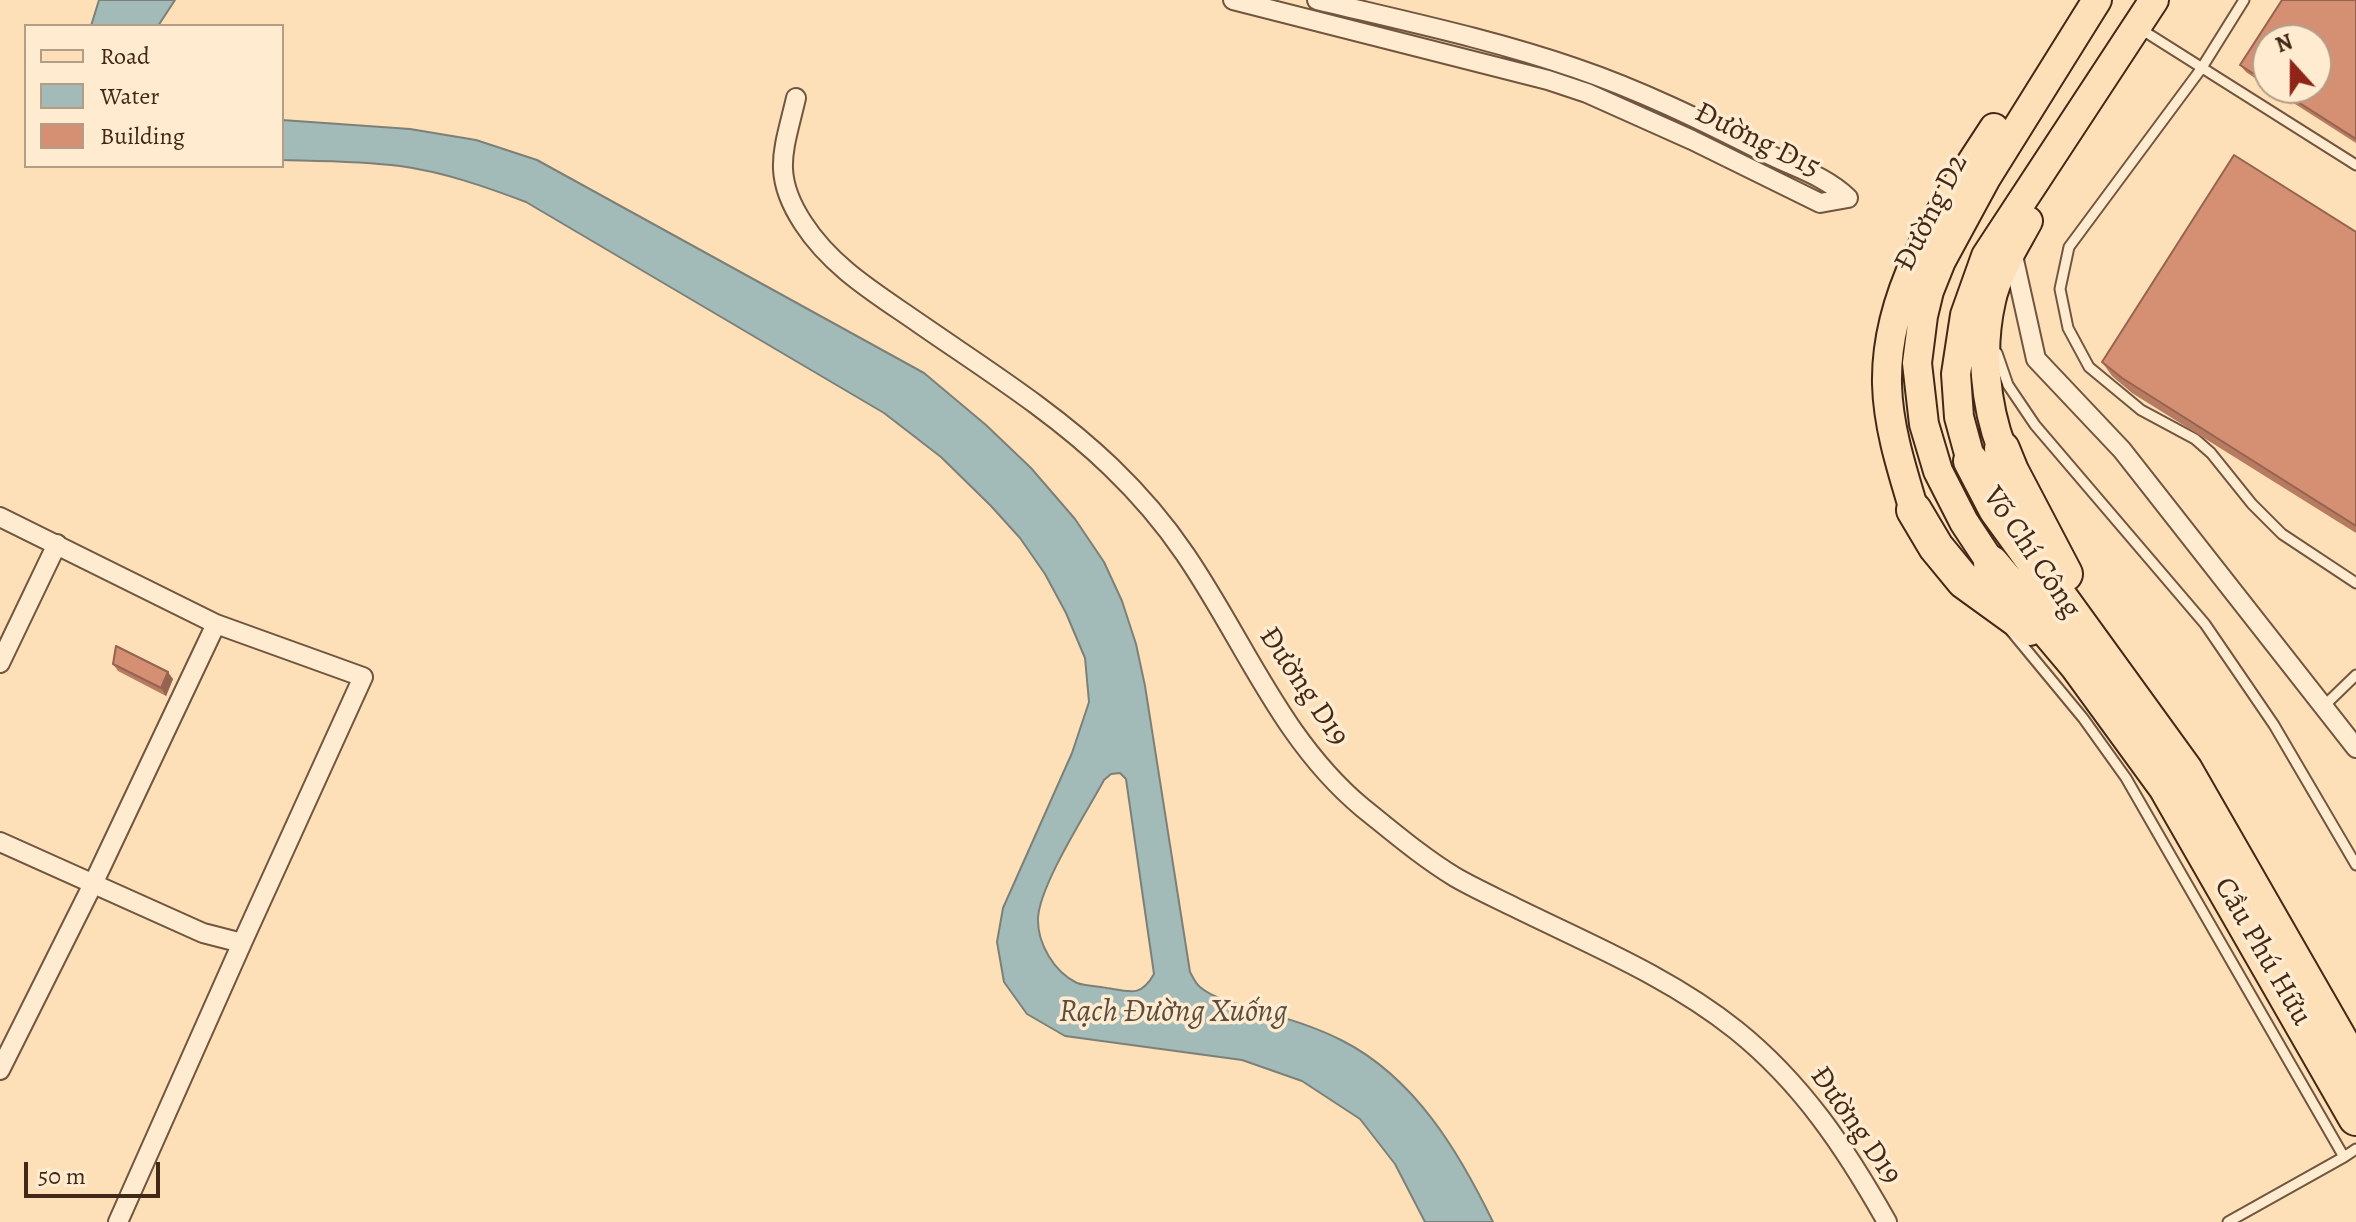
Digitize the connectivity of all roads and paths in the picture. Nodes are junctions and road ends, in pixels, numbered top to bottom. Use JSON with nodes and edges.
{"nodes":[{"id":1,"x":1233,"y":0,"type":"edge"},
{"id":2,"x":1317,"y":0,"type":"edge"},
{"id":3,"x":2077,"y":0,"type":"edge"},
{"id":4,"x":2097,"y":0,"type":"edge"},
{"id":5,"x":2154,"y":0,"type":"edge"},
{"id":6,"x":2165,"y":0,"type":"edge"},
{"id":7,"x":2244,"y":0,"type":"edge"},
{"id":8,"x":2141,"y":29,"type":"junction"},
{"id":9,"x":2201,"y":69,"type":"junction"},
{"id":10,"x":796,"y":98,"type":"dead end"},
{"id":11,"x":2356,"y":165,"type":"edge"},
{"id":12,"x":2012,"y":251,"type":"junction"},
{"id":13,"x":1991,"y":299,"type":"junction"},
{"id":14,"x":1987,"y":455,"type":"junction"},
{"id":15,"x":1914,"y":510,"type":"joint"},
{"id":16,"x":0,"y":517,"type":"edge"},
{"id":17,"x":57,"y":544,"type":"junction"},
{"id":18,"x":1991,"y":563,"type":"joint"},
{"id":19,"x":2356,"y":583,"type":"edge"},
{"id":20,"x":1988,"y":599,"type":"junction"},
{"id":21,"x":216,"y":624,"type":"junction"},
{"id":22,"x":2085,"y":655,"type":"junction"},
{"id":23,"x":0,"y":663,"type":"edge"},
{"id":24,"x":2356,"y":675,"type":"edge"},
{"id":25,"x":2325,"y":705,"type":"junction"},
{"id":26,"x":2356,"y":748,"type":"edge"},
{"id":27,"x":2176,"y":779,"type":"junction"},
{"id":28,"x":0,"y":842,"type":"edge"},
{"id":29,"x":2356,"y":865,"type":"edge"},
{"id":30,"x":93,"y":884,"type":"junction"},
{"id":31,"x":242,"y":943,"type":"junction"},
{"id":32,"x":2356,"y":1068,"type":"edge"},
{"id":33,"x":0,"y":1070,"type":"edge"},
{"id":34,"x":2356,"y":1118,"type":"edge"},
{"id":35,"x":2356,"y":1149,"type":"edge"},
{"id":36,"x":2344,"y":1157,"type":"junction"},
{"id":37,"x":118,"y":1222,"type":"edge"},
{"id":38,"x":1887,"y":1222,"type":"edge"},
{"id":39,"x":2228,"y":1222,"type":"edge"}],
"edges":[{"from":1,"to":2,"type":"street","name":"Đường D15"},
{"from":3,"to":15,"type":"main road","name":"Đường D2"},
{"from":4,"to":18,"type":"main road","name":"Đường D2"},
{"from":5,"to":8,"type":"main road"},
{"from":6,"to":8,"type":"main road"},
{"from":7,"to":9,"type":"lane"},
{"from":8,"to":9,"type":"lane"},
{"from":8,"to":12,"type":"main road"},
{"from":8,"to":14,"type":"main road"},
{"from":9,"to":11,"type":"lane"},
{"from":9,"to":19,"type":"lane"},
{"from":10,"to":38,"type":"street","name":"Đường D19"},
{"from":12,"to":13,"type":"main road"},
{"from":12,"to":25,"type":"street"},
{"from":13,"to":14,"type":"main road"},
{"from":13,"to":29,"type":"lane"},
{"from":14,"to":22,"type":"highway","name":"Võ Chí Công"},
{"from":15,"to":20,"type":"highway","name":"Võ Chí Công"},
{"from":16,"to":17,"type":"street"},
{"from":17,"to":21,"type":"street"},
{"from":17,"to":23,"type":"street"},
{"from":18,"to":22,"type":"highway","name":"Võ Chí Công"},
{"from":20,"to":22,"type":"highway","name":"Võ Chí Công"},
{"from":20,"to":36,"type":"lane"},
{"from":21,"to":30,"type":"street"},
{"from":21,"to":31,"type":"street"},
{"from":22,"to":27,"type":"highway","name":"Võ Chí Công"},
{"from":24,"to":25,"type":"lane"},
{"from":25,"to":26,"type":"street"},
{"from":27,"to":32,"type":"highway","name":"Cầu Phú Hữu"},
{"from":27,"to":34,"type":"highway","name":"Cầu Phú Hữu"},
{"from":28,"to":30,"type":"street"},
{"from":30,"to":31,"type":"street"},
{"from":30,"to":33,"type":"street"},
{"from":31,"to":37,"type":"street"},
{"from":35,"to":36,"type":"lane"},
{"from":36,"to":39,"type":"lane"}]}
